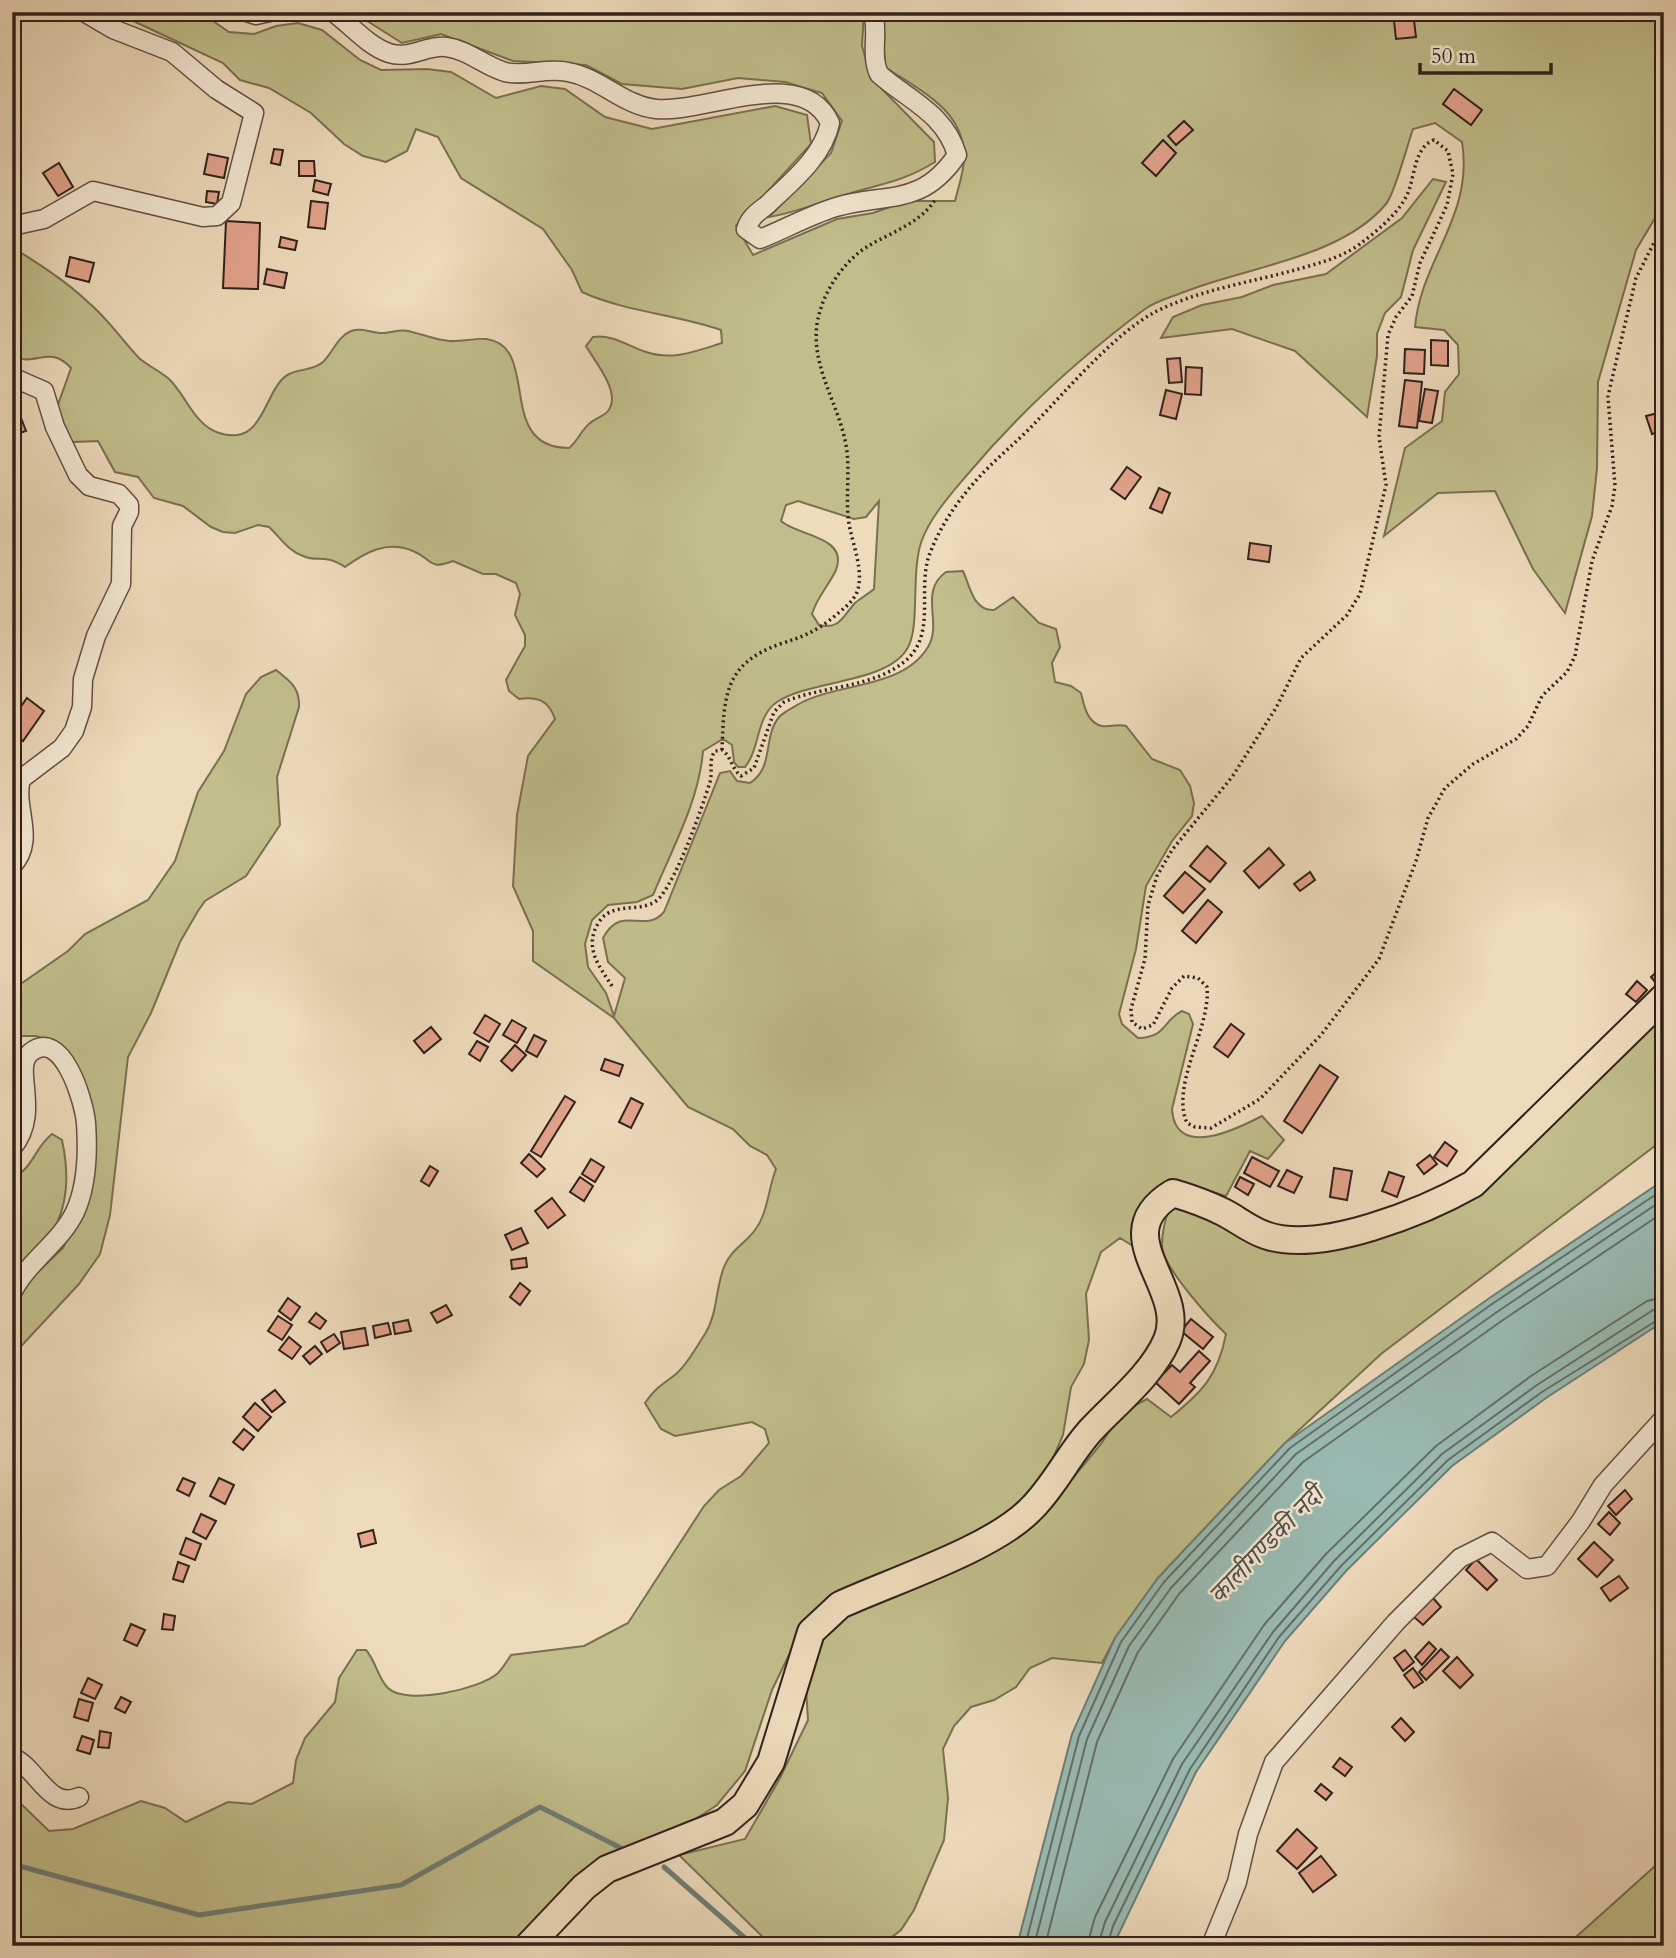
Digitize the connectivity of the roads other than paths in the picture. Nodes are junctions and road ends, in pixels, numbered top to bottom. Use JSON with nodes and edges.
{"nodes":[{"id":1,"x":84,"y":12,"type":"edge"},
{"id":2,"x":247,"y":12,"type":"edge"},
{"id":3,"x":270,"y":12,"type":"edge"},
{"id":4,"x":333,"y":12,"type":"edge"},
{"id":5,"x":873,"y":12,"type":"edge"},
{"id":6,"x":12,"y":226,"type":"edge"},
{"id":7,"x":12,"y":377,"type":"edge"},
{"id":8,"x":12,"y":866,"type":"edge"},
{"id":9,"x":1664,"y":997,"type":"edge"},
{"id":10,"x":12,"y":1148,"type":"edge"},
{"id":11,"x":12,"y":1293,"type":"edge"},
{"id":12,"x":1664,"y":1418,"type":"edge"},
{"id":13,"x":12,"y":1757,"type":"edge"},
{"id":14,"x":79,"y":1797,"type":"dead end"},
{"id":15,"x":528,"y":1946,"type":"edge"},
{"id":16,"x":1211,"y":1946,"type":"edge"}],
"edges":[{"from":1,"to":6,"type":"street"},
{"from":2,"to":3,"type":"street"},
{"from":4,"to":5,"type":"street"},
{"from":7,"to":8,"type":"street"},
{"from":9,"to":15,"type":"highway"},
{"from":10,"to":11,"type":"street"},
{"from":12,"to":16,"type":"street"},
{"from":13,"to":14,"type":"street"}]}
